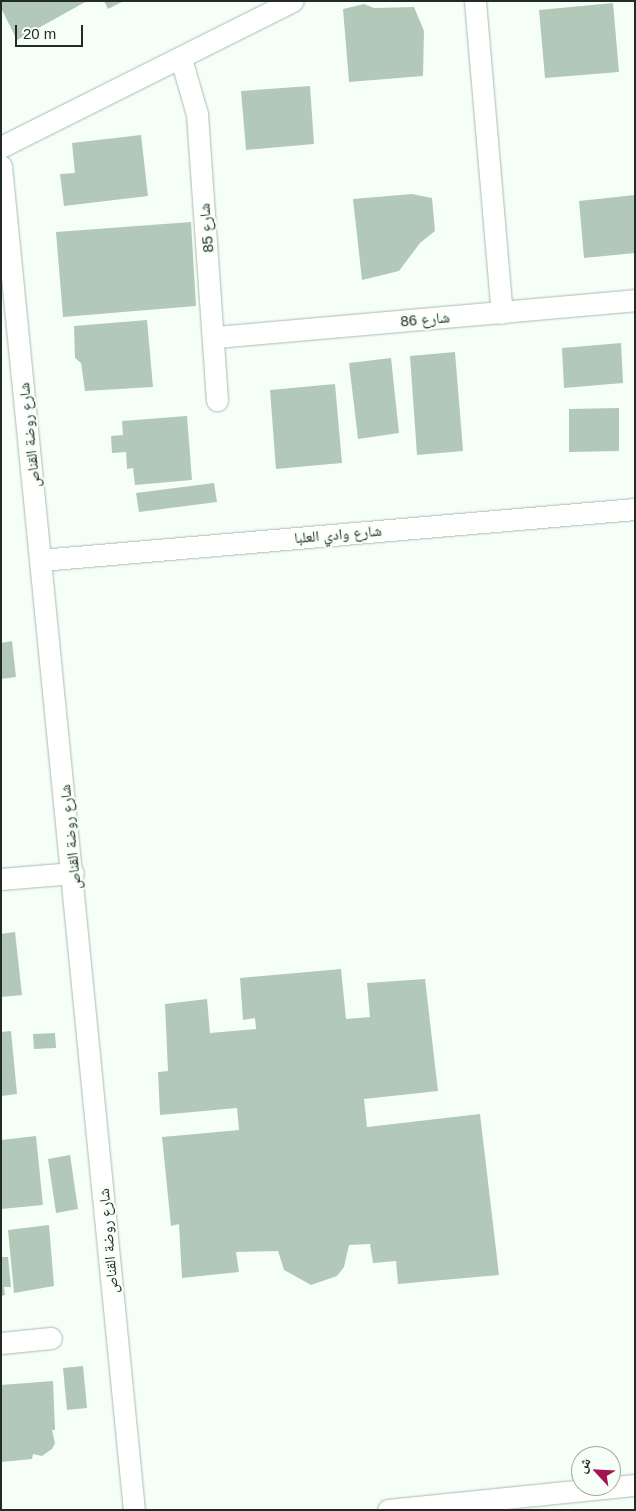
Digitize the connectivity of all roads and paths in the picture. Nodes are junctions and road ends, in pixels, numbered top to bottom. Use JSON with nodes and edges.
{"nodes":[{"id":1,"x":292,"y":1,"type":"edge"},
{"id":2,"x":475,"y":1,"type":"edge"},
{"id":3,"x":180,"y":59,"type":"junction"},
{"id":4,"x":1,"y":147,"type":"edge"},
{"id":5,"x":1,"y":166,"type":"edge"},
{"id":6,"x":635,"y":300,"type":"edge"},
{"id":7,"x":502,"y":313,"type":"junction"},
{"id":8,"x":215,"y":337,"type":"junction"},
{"id":9,"x":218,"y":400,"type":"dead end"},
{"id":10,"x":635,"y":509,"type":"edge"},
{"id":11,"x":41,"y":560,"type":"junction"},
{"id":12,"x":73,"y":873,"type":"junction"},
{"id":13,"x":1,"y":879,"type":"edge"},
{"id":14,"x":51,"y":1338,"type":"dead end"},
{"id":15,"x":1,"y":1342,"type":"edge"},
{"id":16,"x":635,"y":1485,"type":"edge"},
{"id":17,"x":134,"y":1510,"type":"edge"},
{"id":18,"x":388,"y":1510,"type":"edge"}],
"edges":[{"from":1,"to":3,"type":"street"},
{"from":2,"to":7,"type":"street"},
{"from":3,"to":4,"type":"street"},
{"from":3,"to":8,"type":"street","name":"شارع 85"},
{"from":5,"to":11,"type":"street","name":"شارع روضة القناص"},
{"from":6,"to":7,"type":"street","name":"شارع 86"},
{"from":7,"to":8,"type":"street","name":"شارع 86"},
{"from":8,"to":9,"type":"street","name":"شارع 85"},
{"from":10,"to":11,"type":"street","name":"شارع وادي العلبا"},
{"from":11,"to":12,"type":"street","name":"شارع روضة القناص"},
{"from":12,"to":13,"type":"street"},
{"from":12,"to":17,"type":"street","name":"شارع روضة القناص"},
{"from":14,"to":15,"type":"street"},
{"from":16,"to":18,"type":"street"}]}
